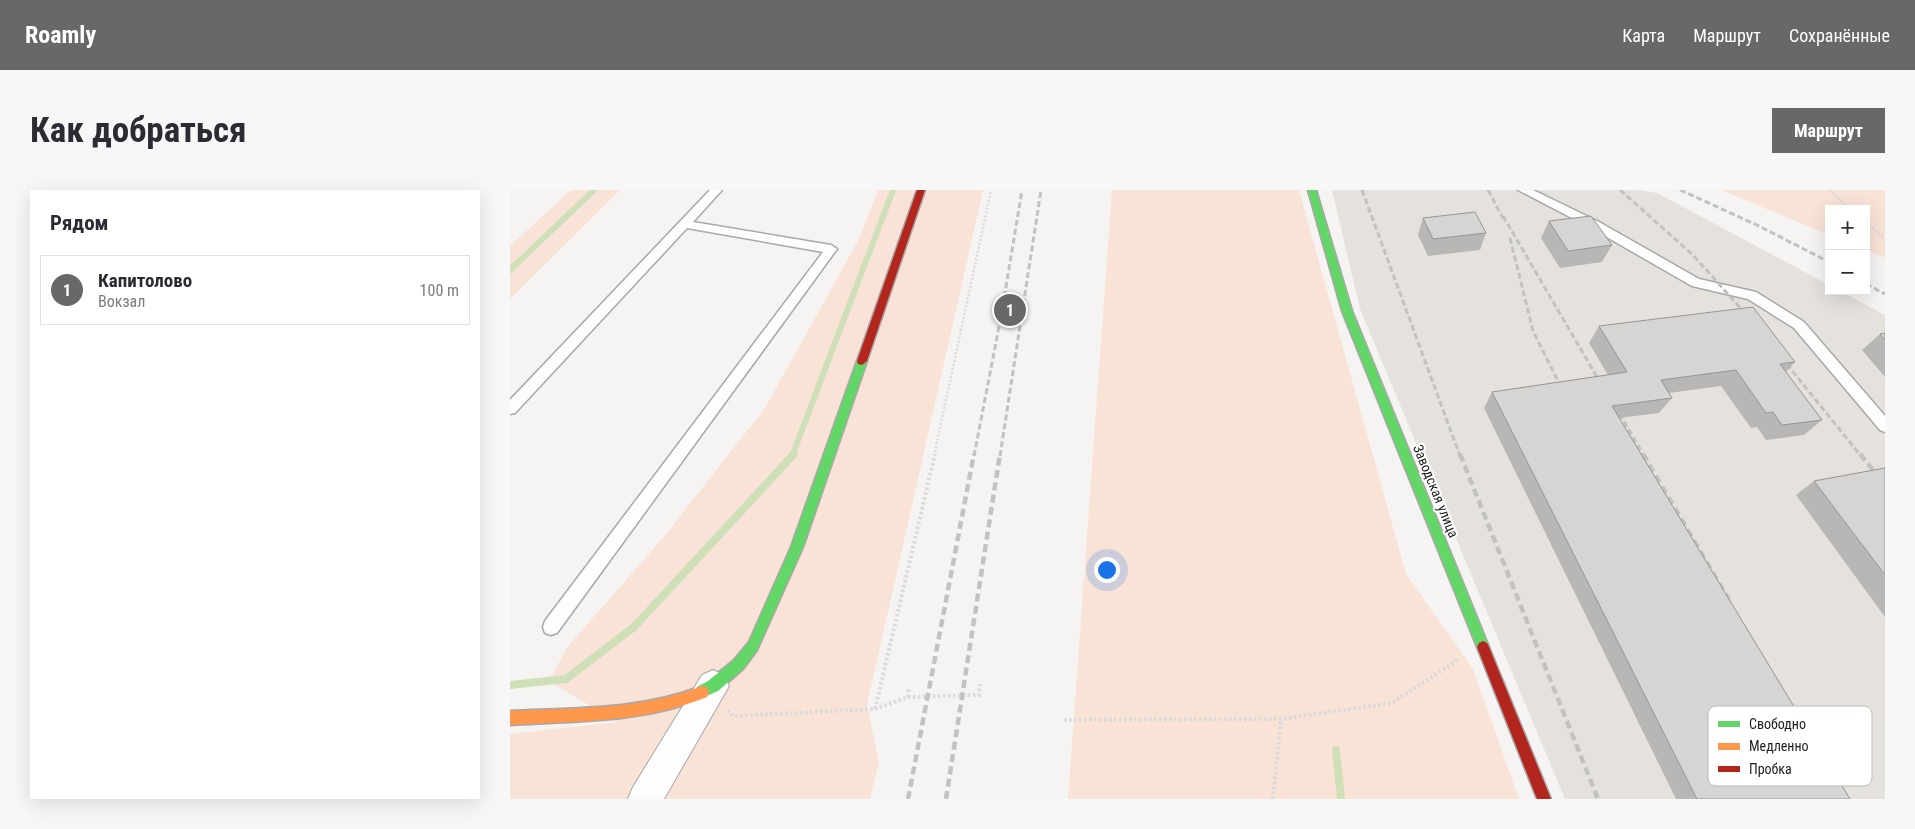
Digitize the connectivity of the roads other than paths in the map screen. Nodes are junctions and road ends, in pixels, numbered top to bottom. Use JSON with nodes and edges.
{"nodes":[{"id":1,"x":716,"y":190,"type":"edge"},
{"id":2,"x":921,"y":190,"type":"edge"},
{"id":3,"x":1312,"y":190,"type":"edge"},
{"id":4,"x":1524,"y":190,"type":"edge"},
{"id":5,"x":685,"y":224,"type":"junction"},
{"id":6,"x":510,"y":409,"type":"edge"},
{"id":7,"x":1885,"y":426,"type":"edge"},
{"id":8,"x":551,"y":627,"type":"dead end"},
{"id":9,"x":713,"y":686,"type":"junction"},
{"id":10,"x":510,"y":718,"type":"edge"},
{"id":11,"x":645,"y":799,"type":"edge"},
{"id":12,"x":1544,"y":799,"type":"edge"}],
"edges":[{"from":1,"to":5,"type":"lane"},
{"from":2,"to":9,"type":"street"},
{"from":3,"to":12,"type":"street","name":"Заводская улица"},
{"from":4,"to":7,"type":"lane"},
{"from":5,"to":6,"type":"lane"},
{"from":5,"to":8,"type":"lane"},
{"from":9,"to":10,"type":"street"},
{"from":9,"to":11,"type":"street"}]}
